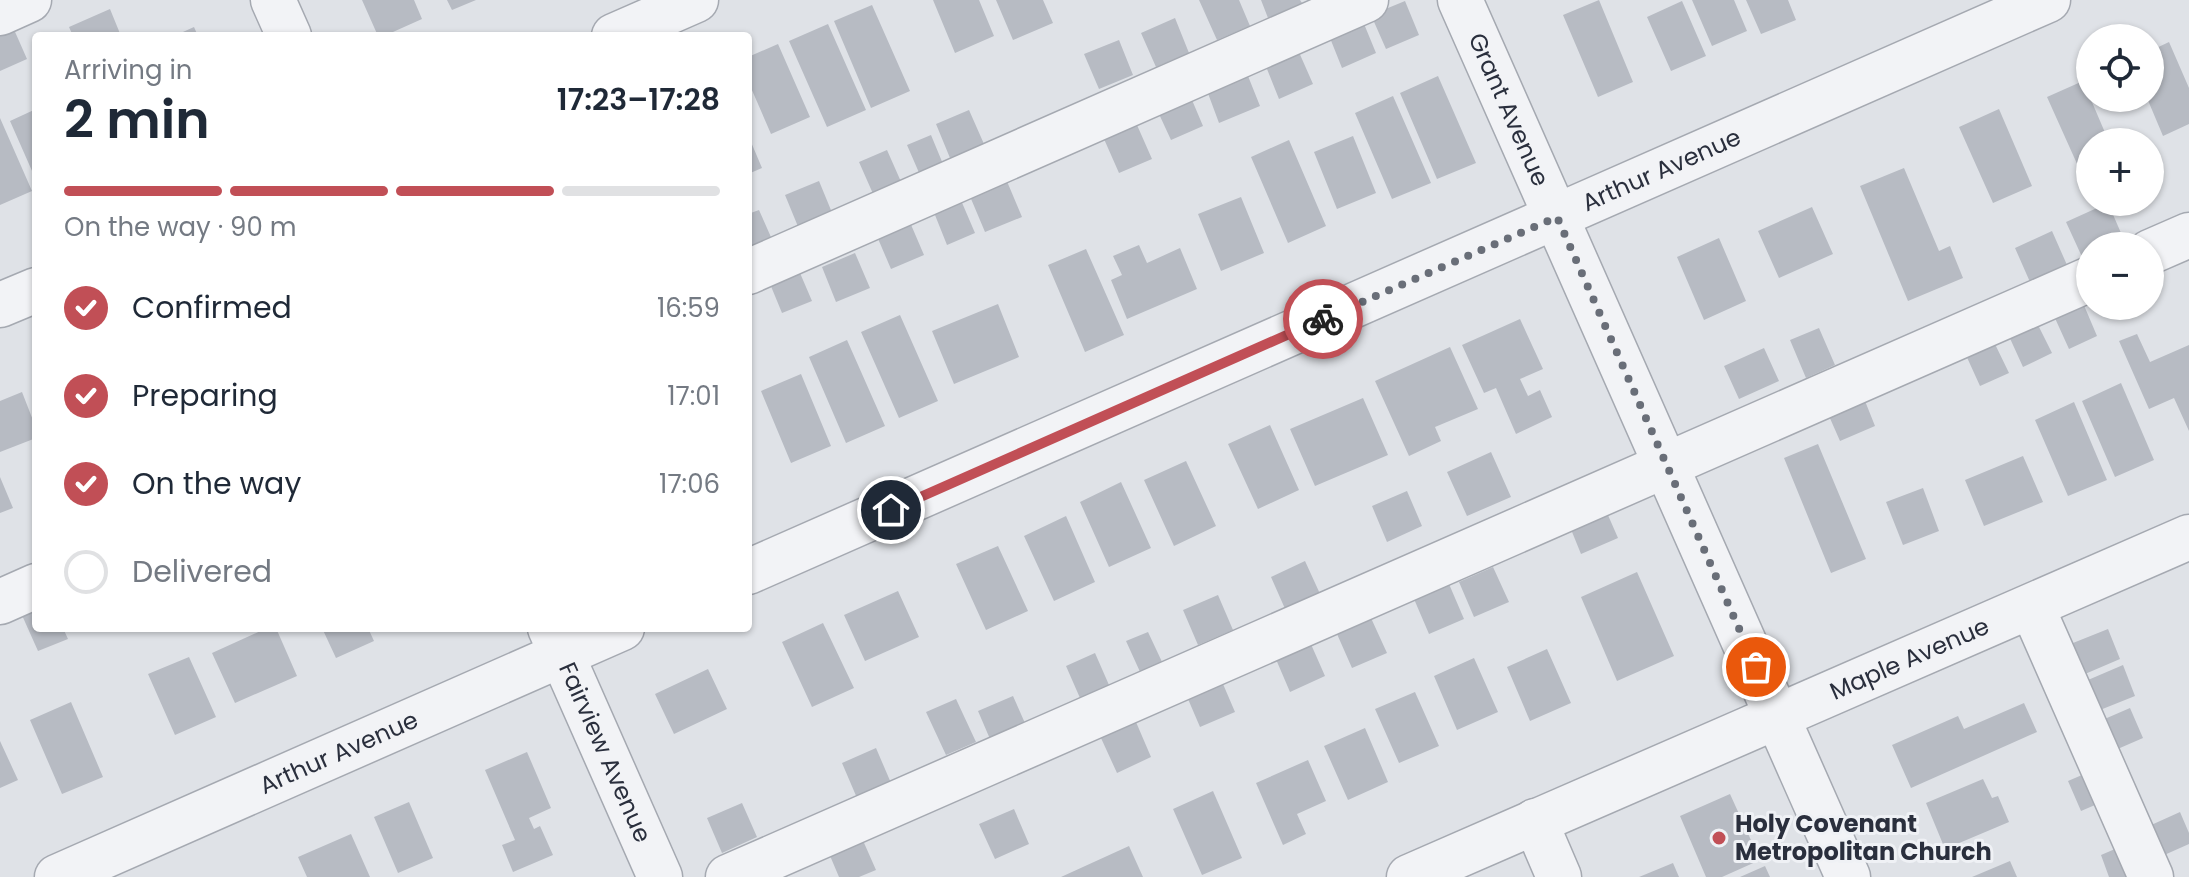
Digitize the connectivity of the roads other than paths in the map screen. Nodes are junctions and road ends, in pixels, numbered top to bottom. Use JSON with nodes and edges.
{"nodes":[{"id":1,"x":29,"y":0,"type":"edge"},
{"id":2,"x":273,"y":0,"type":"edge"},
{"id":3,"x":696,"y":0,"type":"edge"},
{"id":4,"x":1366,"y":0,"type":"edge"},
{"id":5,"x":1460,"y":0,"type":"edge"},
{"id":6,"x":2048,"y":0,"type":"edge"},
{"id":7,"x":0,"y":13,"type":"edge"},
{"id":8,"x":287,"y":32,"type":"edge"},
{"id":9,"x":623,"y":32,"type":"edge"},
{"id":10,"x":1557,"y":217,"type":"junction"},
{"id":11,"x":2189,"y":235,"type":"edge"},
{"id":12,"x":2164,"y":246,"type":"edge"},
{"id":13,"x":752,"y":270,"type":"edge"},
{"id":14,"x":2076,"y":285,"type":"edge"},
{"id":15,"x":32,"y":292,"type":"edge"},
{"id":16,"x":0,"y":305,"type":"edge"},
{"id":17,"x":1667,"y":466,"type":"junction"},
{"id":18,"x":2189,"y":537,"type":"edge"},
{"id":19,"x":752,"y":570,"type":"edge"},
{"id":20,"x":32,"y":588,"type":"edge"},
{"id":21,"x":0,"y":602,"type":"edge"},
{"id":22,"x":2032,"y":607,"type":"junction"},
{"id":23,"x":602,"y":632,"type":"edge"},
{"id":24,"x":556,"y":641,"type":"edge"},
{"id":25,"x":1777,"y":715,"type":"junction"},
{"id":26,"x":1535,"y":821,"type":"junction"},
{"id":27,"x":57,"y":877,"type":"edge"},
{"id":28,"x":660,"y":877,"type":"edge"},
{"id":29,"x":728,"y":877,"type":"edge"},
{"id":30,"x":1409,"y":877,"type":"edge"},
{"id":31,"x":1559,"y":877,"type":"edge"},
{"id":32,"x":1848,"y":877,"type":"edge"},
{"id":33,"x":2151,"y":877,"type":"edge"}],
"edges":[{"from":1,"to":7,"type":"street"},
{"from":2,"to":8,"type":"street"},
{"from":3,"to":9,"type":"street"},
{"from":4,"to":13,"type":"street"},
{"from":5,"to":10,"type":"street","name":"Grant Avenue"},
{"from":6,"to":10,"type":"street","name":"Arthur Avenue"},
{"from":10,"to":17,"type":"street","name":"Grant Avenue"},
{"from":10,"to":19,"type":"street","name":"Arthur Avenue"},
{"from":11,"to":12,"type":"street"},
{"from":14,"to":17,"type":"street"},
{"from":15,"to":16,"type":"street"},
{"from":17,"to":25,"type":"street","name":"Grant Avenue"},
{"from":17,"to":29,"type":"street"},
{"from":18,"to":22,"type":"street","name":"Maple Avenue"},
{"from":20,"to":21,"type":"street"},
{"from":22,"to":25,"type":"street","name":"Maple Avenue"},
{"from":22,"to":33,"type":"street"},
{"from":23,"to":24,"type":"street","name":"Arthur Avenue"},
{"from":24,"to":27,"type":"street","name":"Arthur Avenue"},
{"from":24,"to":28,"type":"street","name":"Fairview Avenue"},
{"from":25,"to":26,"type":"street","name":"Maple Avenue"},
{"from":25,"to":32,"type":"street","name":"Grant Avenue"},
{"from":26,"to":30,"type":"street","name":"Maple Avenue"},
{"from":26,"to":31,"type":"street"}]}
